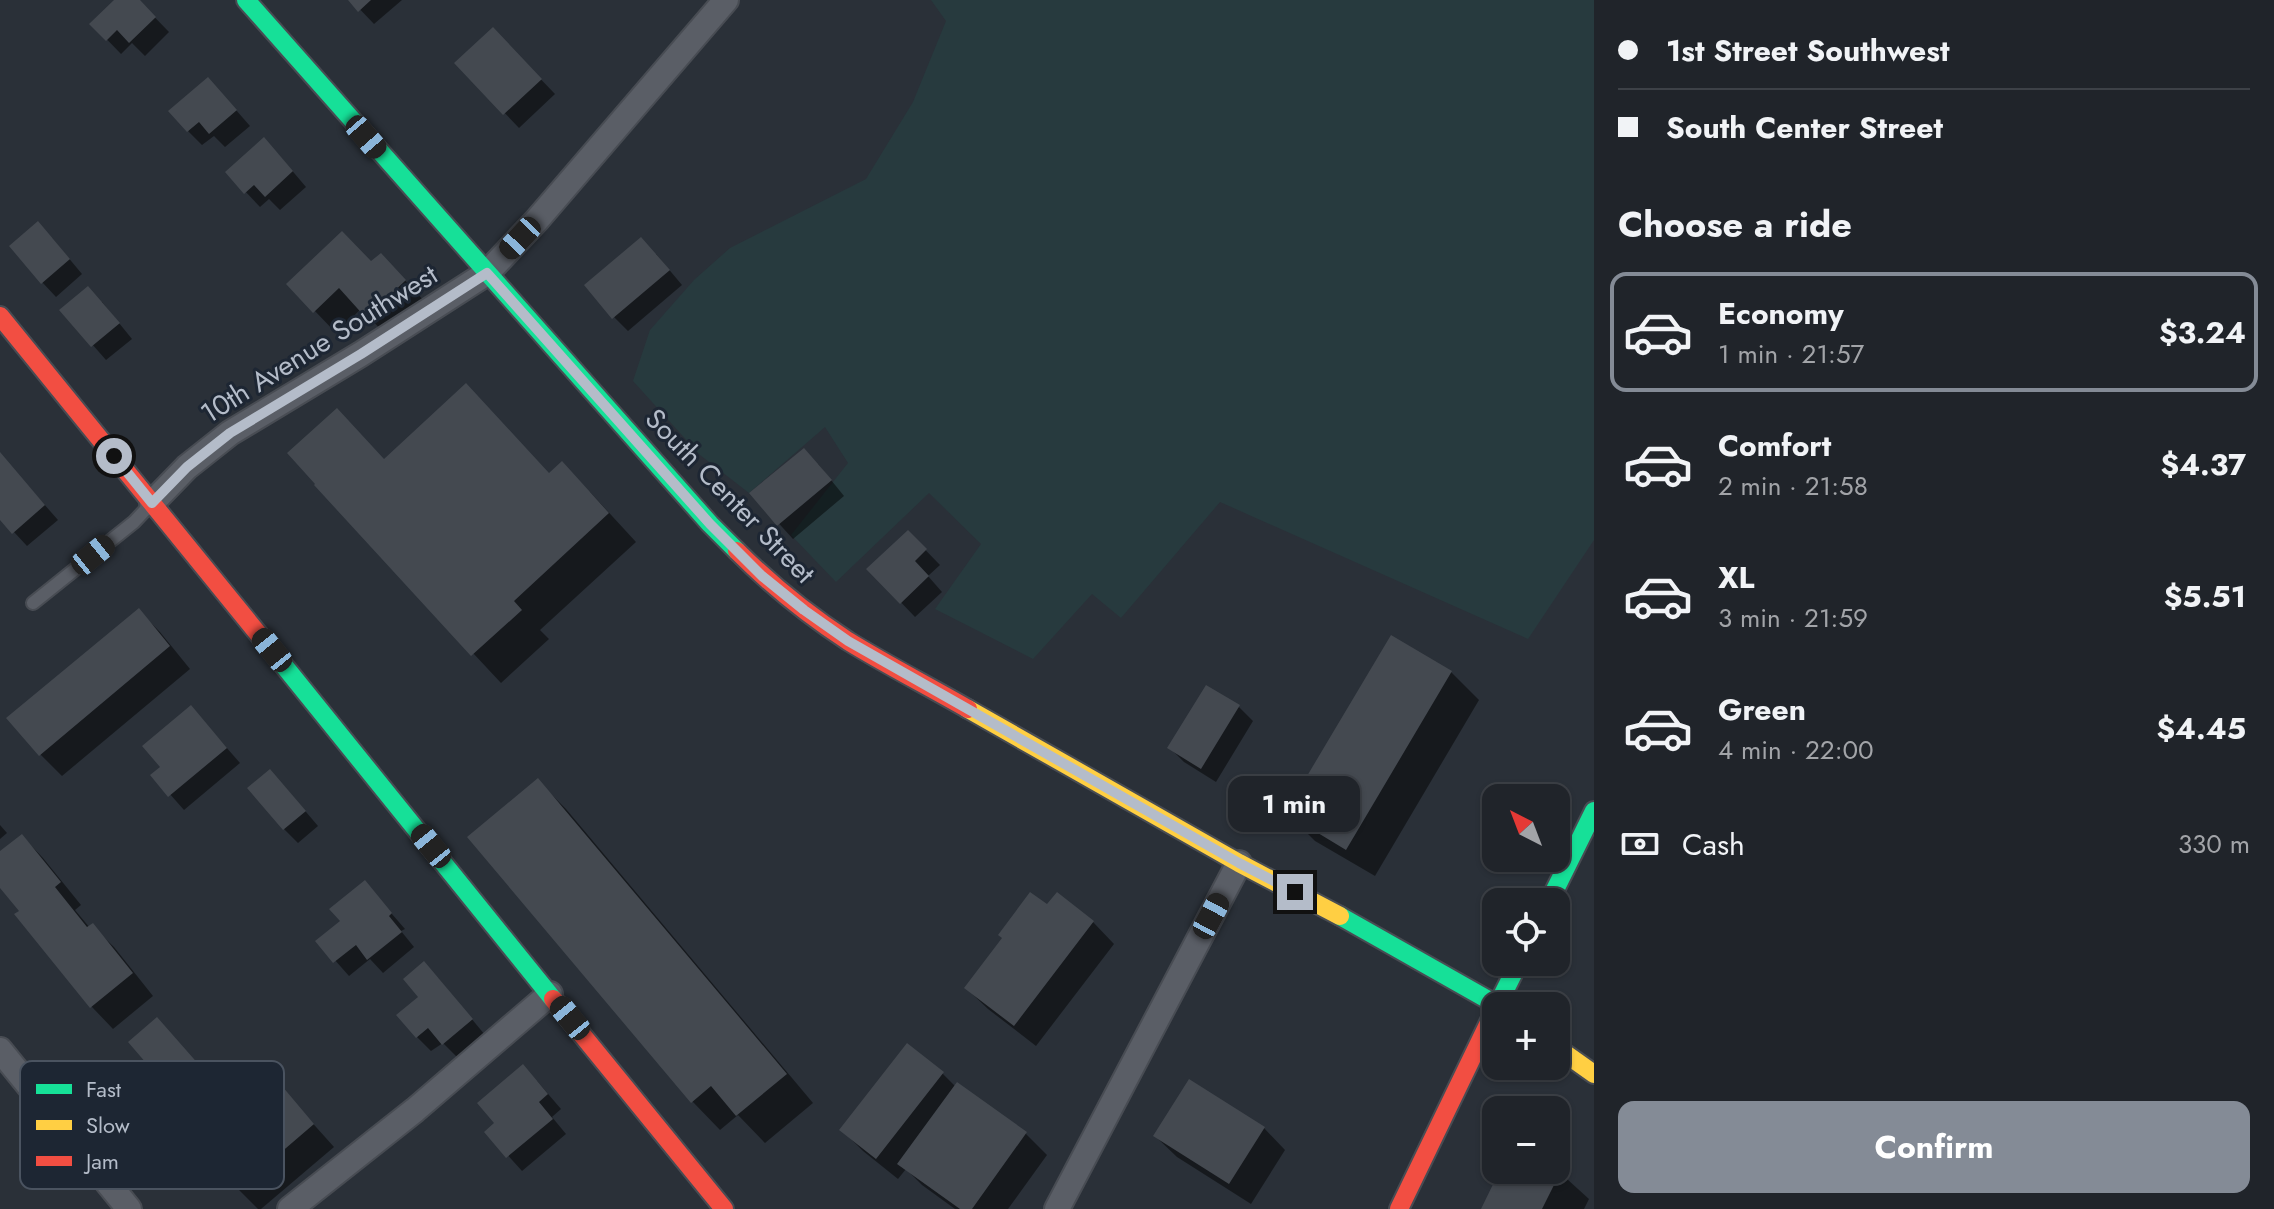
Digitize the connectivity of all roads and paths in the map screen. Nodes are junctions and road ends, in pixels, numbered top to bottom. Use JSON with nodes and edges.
{"nodes":[{"id":1,"x":246,"y":0,"type":"edge"},
{"id":2,"x":726,"y":0,"type":"edge"},
{"id":3,"x":487,"y":273,"type":"junction"},
{"id":4,"x":0,"y":316,"type":"edge"},
{"id":5,"x":152,"y":503,"type":"junction"},
{"id":6,"x":33,"y":603,"type":"dead end"},
{"id":7,"x":1594,"y":811,"type":"edge"},
{"id":8,"x":1239,"y":863,"type":"junction"},
{"id":9,"x":1556,"y":888,"type":"edge"},
{"id":10,"x":550,"y":994,"type":"junction"},
{"id":11,"x":1482,"y":997,"type":"edge"},
{"id":12,"x":1482,"y":1037,"type":"edge"},
{"id":13,"x":0,"y":1050,"type":"edge"},
{"id":14,"x":1570,"y":1057,"type":"edge"},
{"id":15,"x":1594,"y":1074,"type":"edge"},
{"id":16,"x":20,"y":1075,"type":"edge"},
{"id":17,"x":113,"y":1189,"type":"edge"},
{"id":18,"x":129,"y":1209,"type":"edge"},
{"id":19,"x":290,"y":1209,"type":"edge"},
{"id":20,"x":724,"y":1209,"type":"edge"},
{"id":21,"x":1057,"y":1209,"type":"edge"},
{"id":22,"x":1399,"y":1209,"type":"edge"}],
"edges":[{"from":1,"to":3,"type":"street","name":"South Center Street"},
{"from":2,"to":3,"type":"street","name":"10th Avenue Southwest"},
{"from":3,"to":5,"type":"street","name":"10th Avenue Southwest"},
{"from":3,"to":8,"type":"street","name":"South Center Street"},
{"from":4,"to":5,"type":"street"},
{"from":5,"to":6,"type":"lane"},
{"from":5,"to":10,"type":"street"},
{"from":7,"to":9,"type":"street"},
{"from":8,"to":11,"type":"street","name":"South Center Street"},
{"from":8,"to":21,"type":"street"},
{"from":10,"to":19,"type":"street"},
{"from":10,"to":20,"type":"street"},
{"from":12,"to":22,"type":"street"},
{"from":13,"to":16,"type":"street"},
{"from":14,"to":15,"type":"street"},
{"from":17,"to":18,"type":"street"}]}
